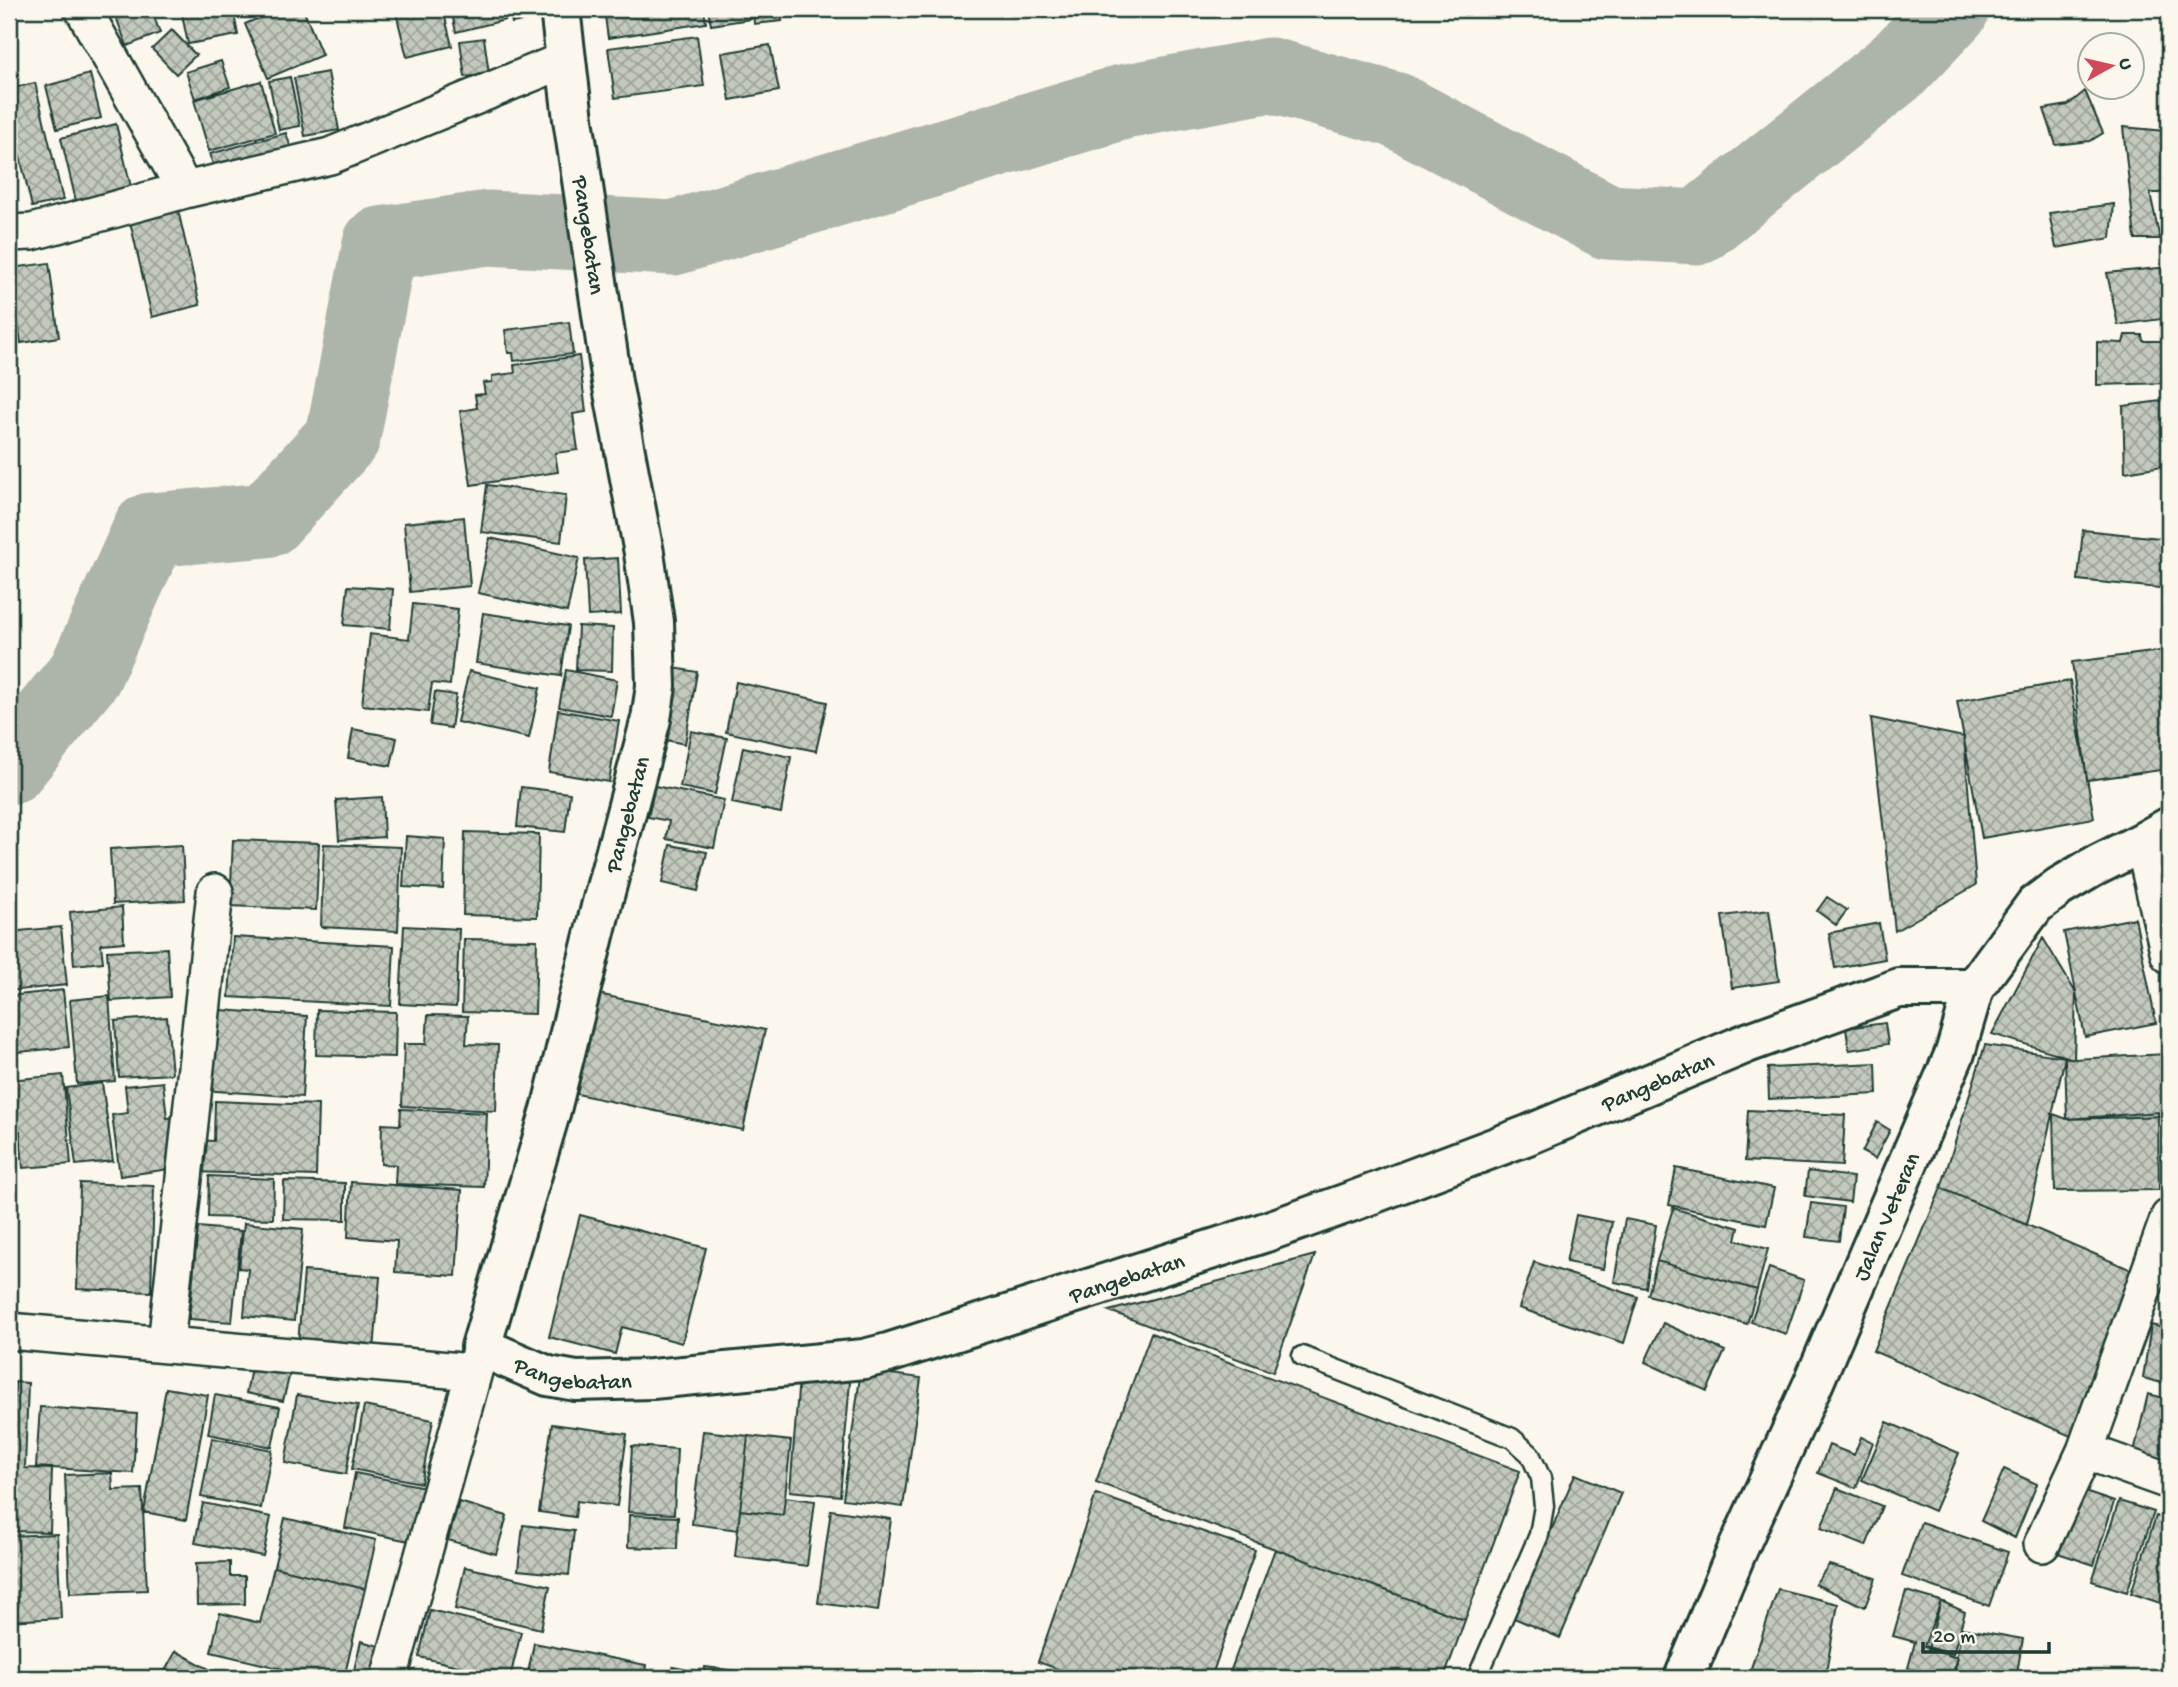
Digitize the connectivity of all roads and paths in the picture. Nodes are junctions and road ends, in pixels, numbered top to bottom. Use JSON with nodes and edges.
{"nodes":[{"id":1,"x":83,"y":9,"type":"edge"},
{"id":2,"x":560,"y":9,"type":"edge"},
{"id":3,"x":567,"y":59,"type":"junction"},
{"id":4,"x":185,"y":190,"type":"junction"},
{"id":5,"x":9,"y":233,"type":"edge"},
{"id":6,"x":2156,"y":835,"type":"edge"},
{"id":7,"x":215,"y":892,"type":"dead end"},
{"id":8,"x":2169,"y":955,"type":"edge"},
{"id":9,"x":1974,"y":988,"type":"junction"},
{"id":10,"x":2169,"y":1217,"type":"edge"},
{"id":11,"x":9,"y":1331,"type":"edge"},
{"id":12,"x":166,"y":1344,"type":"junction"},
{"id":13,"x":1302,"y":1356,"type":"dead end"},
{"id":14,"x":476,"y":1359,"type":"junction"},
{"id":15,"x":2085,"y":1451,"type":"junction"},
{"id":16,"x":2169,"y":1480,"type":"edge"},
{"id":17,"x":2042,"y":1544,"type":"dead end"},
{"id":18,"x":389,"y":1678,"type":"edge"},
{"id":19,"x":1477,"y":1678,"type":"edge"},
{"id":20,"x":1684,"y":1678,"type":"edge"}],
"edges":[{"from":1,"to":4,"type":"street"},
{"from":2,"to":3,"type":"main road","name":"Pangebatan"},
{"from":3,"to":4,"type":"street"},
{"from":3,"to":14,"type":"main road","name":"Pangebatan"},
{"from":4,"to":5,"type":"street"},
{"from":6,"to":8,"type":"street"},
{"from":6,"to":9,"type":"main road","name":"Jalan Veteran"},
{"from":7,"to":12,"type":"street"},
{"from":9,"to":14,"type":"main road","name":"Pangebatan"},
{"from":9,"to":20,"type":"main road","name":"Jalan Veteran"},
{"from":10,"to":15,"type":"street"},
{"from":11,"to":12,"type":"street"},
{"from":12,"to":14,"type":"street"},
{"from":13,"to":19,"type":"lane"},
{"from":14,"to":18,"type":"street"},
{"from":15,"to":16,"type":"street"},
{"from":15,"to":17,"type":"street"}]}
